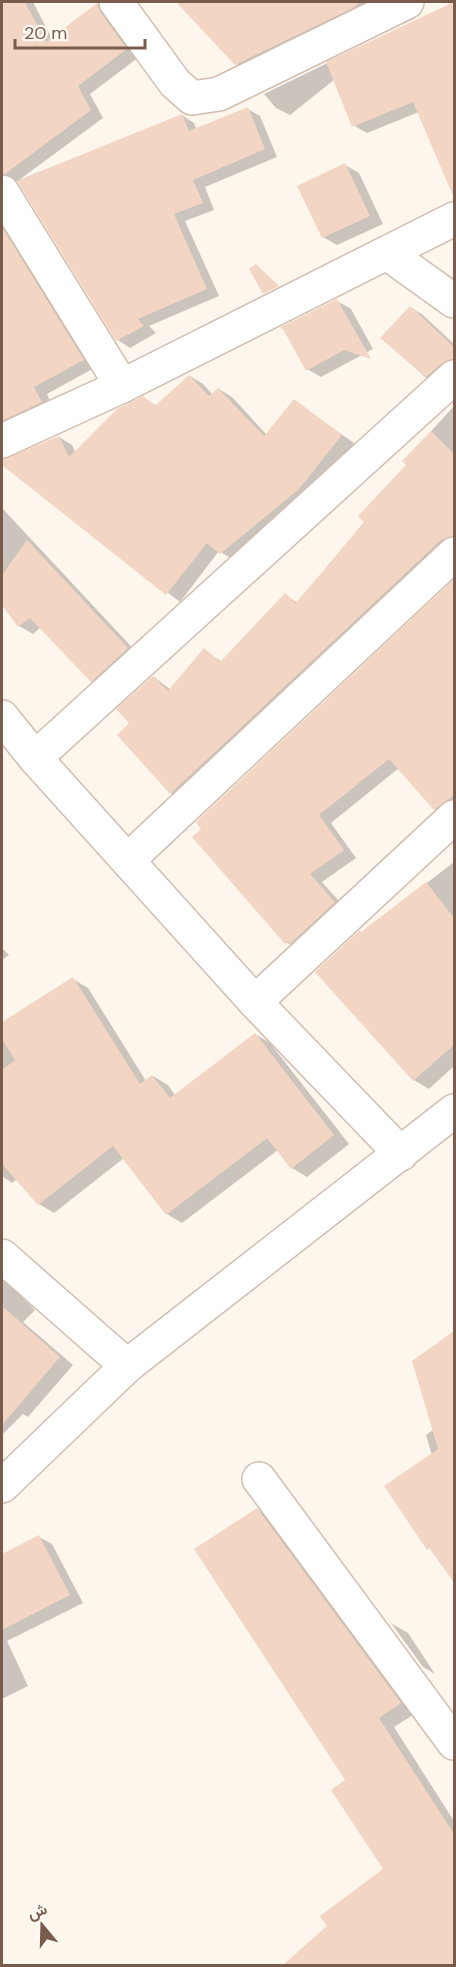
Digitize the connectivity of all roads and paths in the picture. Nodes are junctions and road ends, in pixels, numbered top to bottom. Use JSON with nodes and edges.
{"nodes":[{"id":1,"x":116,"y":2,"type":"edge"},
{"id":2,"x":405,"y":2,"type":"edge"},
{"id":3,"x":2,"y":192,"type":"edge"},
{"id":4,"x":454,"y":219,"type":"edge"},
{"id":5,"x":387,"y":253,"type":"junction"},
{"id":6,"x":454,"y":302,"type":"edge"},
{"id":7,"x":454,"y":377,"type":"edge"},
{"id":8,"x":122,"y":386,"type":"junction"},
{"id":9,"x":2,"y":441,"type":"edge"},
{"id":10,"x":454,"y":554,"type":"edge"},
{"id":11,"x":2,"y":717,"type":"edge"},
{"id":12,"x":35,"y":758,"type":"junction"},
{"id":13,"x":454,"y":817,"type":"edge"},
{"id":14,"x":129,"y":859,"type":"junction"},
{"id":15,"x":255,"y":1002,"type":"junction"},
{"id":16,"x":454,"y":1111,"type":"edge"},
{"id":17,"x":400,"y":1154,"type":"junction"},
{"id":18,"x":2,"y":1256,"type":"edge"},
{"id":19,"x":127,"y":1366,"type":"junction"},
{"id":20,"x":259,"y":1479,"type":"dead end"},
{"id":21,"x":2,"y":1486,"type":"edge"},
{"id":22,"x":454,"y":1743,"type":"edge"}],
"edges":[{"from":1,"to":2,"type":"street"},
{"from":3,"to":8,"type":"street"},
{"from":4,"to":5,"type":"street"},
{"from":5,"to":6,"type":"street"},
{"from":5,"to":8,"type":"street"},
{"from":7,"to":12,"type":"street"},
{"from":8,"to":9,"type":"street"},
{"from":10,"to":14,"type":"street"},
{"from":11,"to":12,"type":"street"},
{"from":12,"to":14,"type":"street"},
{"from":13,"to":15,"type":"street"},
{"from":14,"to":15,"type":"street"},
{"from":15,"to":17,"type":"street"},
{"from":16,"to":17,"type":"street"},
{"from":17,"to":19,"type":"street"},
{"from":18,"to":19,"type":"street"},
{"from":19,"to":21,"type":"street"},
{"from":20,"to":22,"type":"street"}]}
